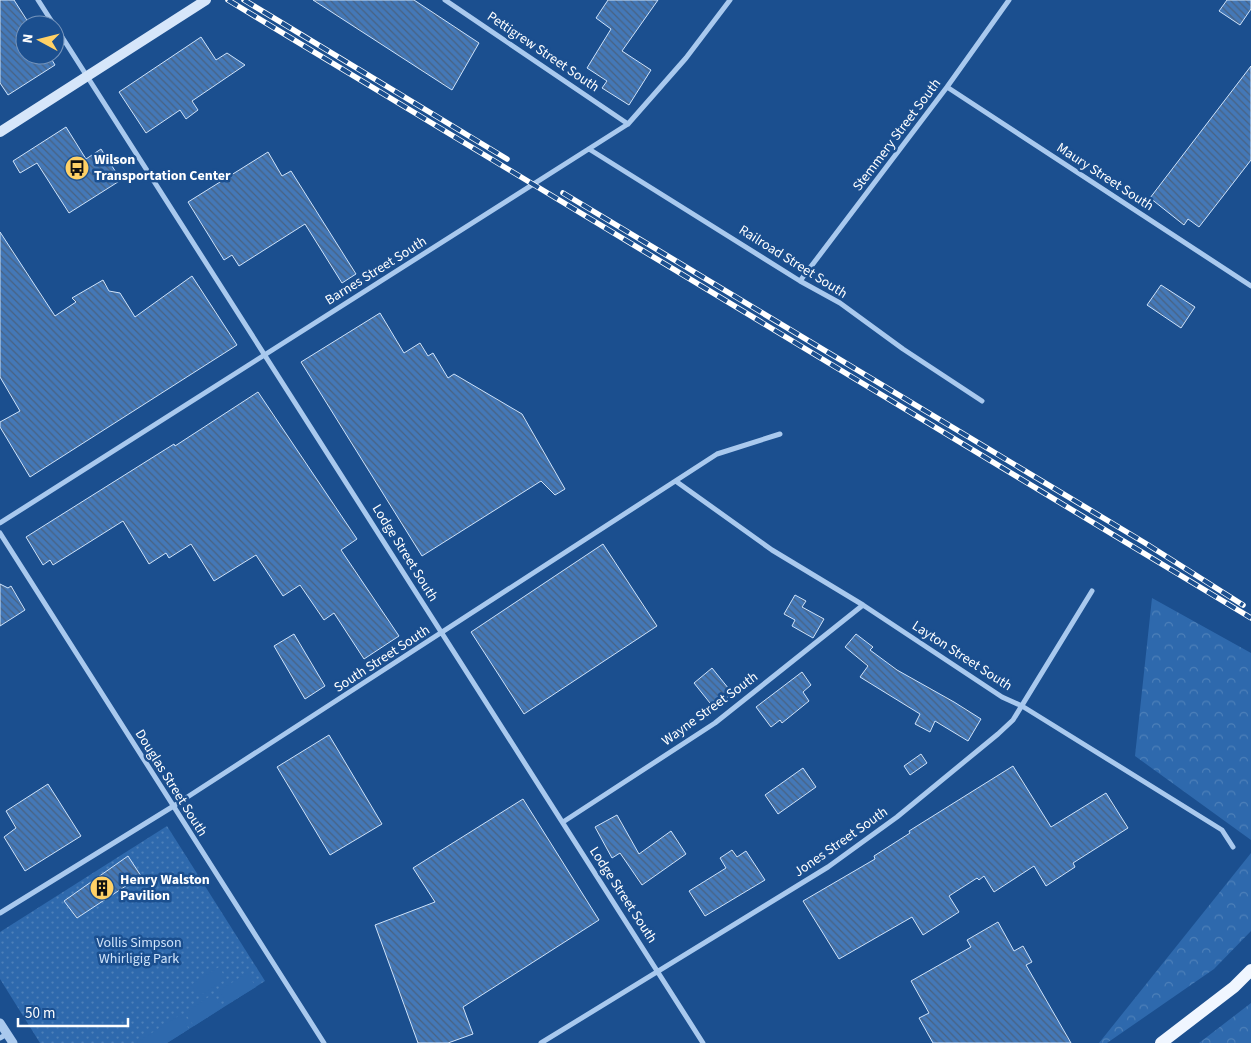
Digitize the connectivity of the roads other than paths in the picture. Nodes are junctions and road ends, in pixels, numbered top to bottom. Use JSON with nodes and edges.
{"nodes":[{"id":1,"x":38,"y":0,"type":"edge"},
{"id":2,"x":206,"y":0,"type":"edge"},
{"id":3,"x":445,"y":0,"type":"edge"},
{"id":4,"x":730,"y":0,"type":"edge"},
{"id":5,"x":1009,"y":0,"type":"edge"},
{"id":6,"x":48,"y":15,"type":"edge"},
{"id":7,"x":65,"y":41,"type":"edge"},
{"id":8,"x":88,"y":76,"type":"junction"},
{"id":9,"x":947,"y":87,"type":"junction"},
{"id":10,"x":628,"y":124,"type":"junction"},
{"id":11,"x":0,"y":132,"type":"edge"},
{"id":12,"x":589,"y":149,"type":"junction"},
{"id":13,"x":800,"y":281,"type":"junction"},
{"id":14,"x":1251,"y":286,"type":"edge"},
{"id":15,"x":266,"y":355,"type":"junction"},
{"id":16,"x":982,"y":400,"type":"dead end"},
{"id":17,"x":780,"y":434,"type":"dead end"},
{"id":18,"x":677,"y":482,"type":"junction"},
{"id":19,"x":0,"y":523,"type":"edge"},
{"id":20,"x":0,"y":533,"type":"edge"},
{"id":21,"x":1092,"y":592,"type":"dead end"},
{"id":22,"x":863,"y":605,"type":"junction"},
{"id":23,"x":443,"y":634,"type":"junction"},
{"id":24,"x":1022,"y":706,"type":"junction"},
{"id":25,"x":172,"y":807,"type":"junction"},
{"id":26,"x":563,"y":822,"type":"junction"},
{"id":27,"x":1233,"y":847,"type":"dead end"},
{"id":28,"x":0,"y":913,"type":"edge"},
{"id":29,"x":1251,"y":970,"type":"edge"},
{"id":30,"x":658,"y":972,"type":"junction"},
{"id":31,"x":0,"y":1023,"type":"edge"},
{"id":32,"x":4,"y":1036,"type":"edge"},
{"id":33,"x":13,"y":1043,"type":"edge"},
{"id":34,"x":324,"y":1043,"type":"edge"},
{"id":35,"x":541,"y":1043,"type":"edge"},
{"id":36,"x":703,"y":1043,"type":"edge"},
{"id":37,"x":1161,"y":1043,"type":"edge"}],
"edges":[{"from":1,"to":6,"type":"street","name":"Lodge Street South"},
{"from":2,"to":8,"type":"main road"},
{"from":3,"to":10,"type":"street","name":"Pettigrew Street South"},
{"from":4,"to":10,"type":"street","name":"Barnes Street South"},
{"from":5,"to":9,"type":"street","name":"Stemmery Street South"},
{"from":7,"to":8,"type":"street","name":"Lodge Street South"},
{"from":8,"to":11,"type":"main road"},
{"from":8,"to":15,"type":"street","name":"Lodge Street South"},
{"from":9,"to":13,"type":"street","name":"Stemmery Street South"},
{"from":9,"to":14,"type":"street","name":"Maury Street South"},
{"from":10,"to":12,"type":"street","name":"Barnes Street South"},
{"from":12,"to":13,"type":"street","name":"Railroad Street South"},
{"from":12,"to":15,"type":"street","name":"Barnes Street South"},
{"from":13,"to":16,"type":"street","name":"Railroad Street South"},
{"from":15,"to":19,"type":"street","name":"Barnes Street South"},
{"from":15,"to":23,"type":"street","name":"Lodge Street South"},
{"from":17,"to":18,"type":"street","name":"South Street South"},
{"from":18,"to":22,"type":"street","name":"Layton Street South"},
{"from":18,"to":23,"type":"street","name":"South Street South"},
{"from":20,"to":25,"type":"street","name":"Douglas Street South"},
{"from":21,"to":24,"type":"street","name":"Jones Street South"},
{"from":22,"to":24,"type":"street","name":"Layton Street South"},
{"from":22,"to":26,"type":"street","name":"Wayne Street South"},
{"from":23,"to":25,"type":"street","name":"South Street South"},
{"from":23,"to":26,"type":"street","name":"Lodge Street South"},
{"from":24,"to":27,"type":"street","name":"Layton Street South"},
{"from":24,"to":30,"type":"street","name":"Jones Street South"},
{"from":25,"to":28,"type":"street","name":"South Street South"},
{"from":25,"to":34,"type":"street","name":"Douglas Street South"},
{"from":26,"to":30,"type":"street","name":"Lodge Street South"},
{"from":29,"to":37,"type":"main road"},
{"from":30,"to":35,"type":"street","name":"Jones Street South"},
{"from":30,"to":36,"type":"street","name":"Lodge Street South"},
{"from":31,"to":32,"type":"street"},
{"from":32,"to":33,"type":"street"}]}
